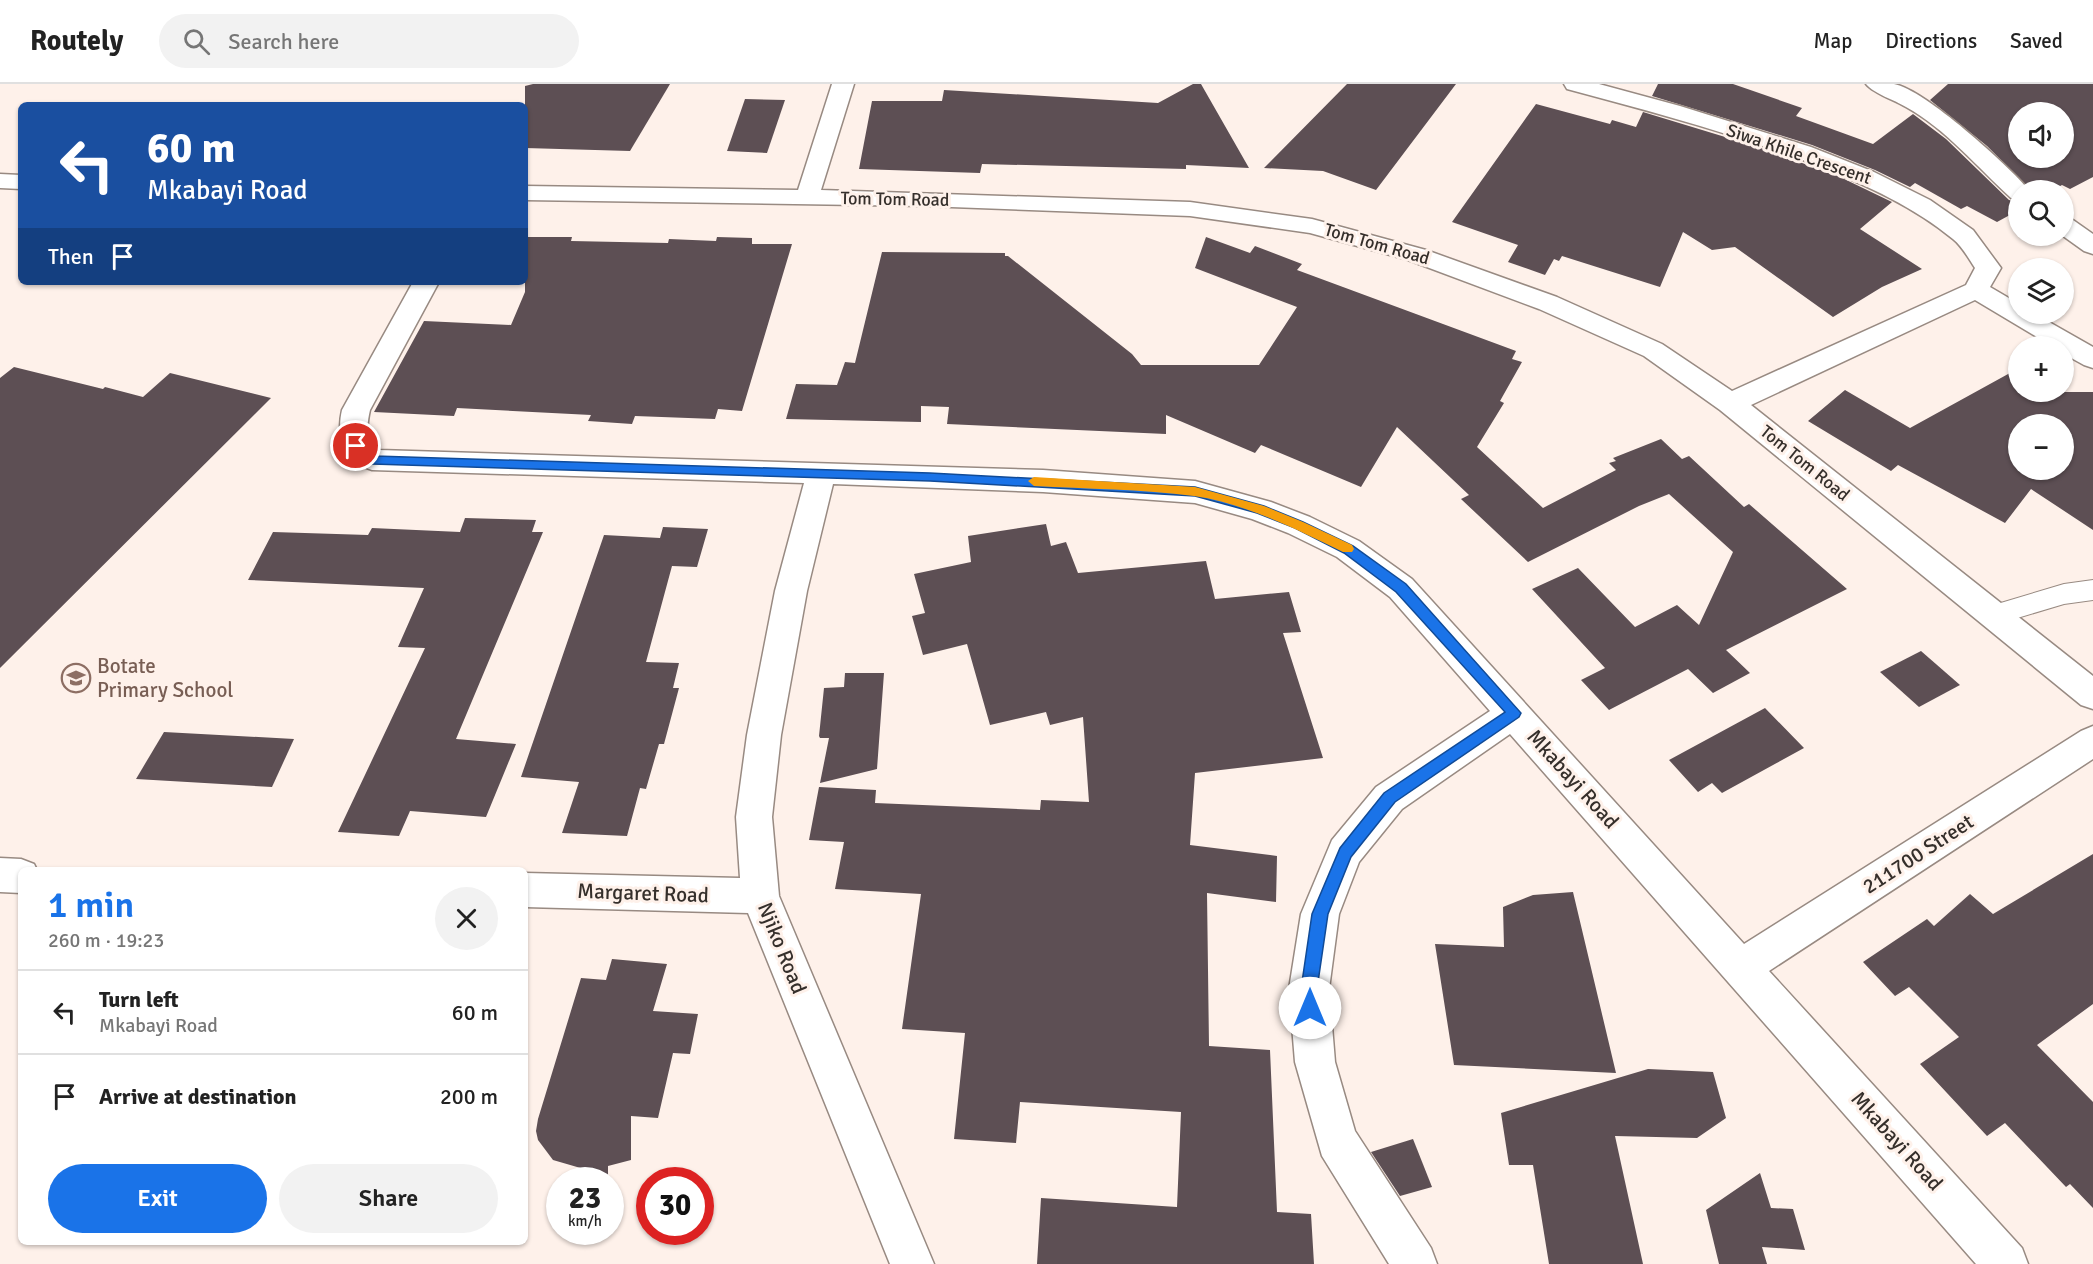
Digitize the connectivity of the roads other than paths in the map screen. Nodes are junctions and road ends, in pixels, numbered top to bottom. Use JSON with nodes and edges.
{"nodes":[{"id":1,"x":843,"y":84,"type":"edge"},
{"id":2,"x":1575,"y":84,"type":"edge"},
{"id":3,"x":1876,"y":84,"type":"edge"},
{"id":4,"x":0,"y":181,"type":"edge"},
{"id":5,"x":18,"y":182,"type":"edge"},
{"id":6,"x":2008,"y":182,"type":"edge"},
{"id":7,"x":528,"y":193,"type":"edge"},
{"id":8,"x":807,"y":198,"type":"junction"},
{"id":9,"x":2074,"y":232,"type":"edge"},
{"id":10,"x":2093,"y":246,"type":"edge"},
{"id":11,"x":424,"y":285,"type":"edge"},
{"id":12,"x":1976,"y":290,"type":"junction"},
{"id":13,"x":2093,"y":359,"type":"edge"},
{"id":14,"x":1730,"y":403,"type":"junction"},
{"id":15,"x":821,"y":473,"type":"junction"},
{"id":16,"x":2093,"y":590,"type":"edge"},
{"id":17,"x":1994,"y":615,"type":"junction"},
{"id":18,"x":2093,"y":695,"type":"edge"},
{"id":19,"x":1514,"y":713,"type":"junction"},
{"id":20,"x":2093,"y":741,"type":"edge"},
{"id":21,"x":0,"y":876,"type":"edge"},
{"id":22,"x":18,"y":876,"type":"edge"},
{"id":23,"x":528,"y":890,"type":"edge"},
{"id":24,"x":760,"y":897,"type":"junction"},
{"id":25,"x":1742,"y":967,"type":"junction"},
{"id":26,"x":912,"y":1264,"type":"edge"},
{"id":27,"x":1414,"y":1264,"type":"edge"},
{"id":28,"x":2006,"y":1264,"type":"edge"}],
"edges":[{"from":1,"to":8,"type":"street"},
{"from":2,"to":12,"type":"street","name":"Siwa Khile Crescent"},
{"from":3,"to":6,"type":"street"},
{"from":4,"to":5,"type":"street"},
{"from":7,"to":8,"type":"street","name":"Tom Tom Road"},
{"from":8,"to":14,"type":"street","name":"Tom Tom Road"},
{"from":9,"to":10,"type":"street"},
{"from":11,"to":15,"type":"street","name":"Mkabayi Road"},
{"from":12,"to":13,"type":"street"},
{"from":12,"to":14,"type":"street"},
{"from":14,"to":17,"type":"street","name":"Tom Tom Road"},
{"from":15,"to":19,"type":"street","name":"Mkabayi Road"},
{"from":15,"to":24,"type":"street","name":"Njiko Road"},
{"from":16,"to":17,"type":"lane"},
{"from":17,"to":18,"type":"street","name":"Tom Tom Road"},
{"from":19,"to":25,"type":"street","name":"Mkabayi Road"},
{"from":19,"to":27,"type":"street"},
{"from":20,"to":25,"type":"street","name":"211700 Street"},
{"from":21,"to":22,"type":"street"},
{"from":23,"to":24,"type":"street","name":"Margaret Road"},
{"from":24,"to":26,"type":"street","name":"Njiko Road"},
{"from":25,"to":28,"type":"street","name":"Mkabayi Road"}]}
